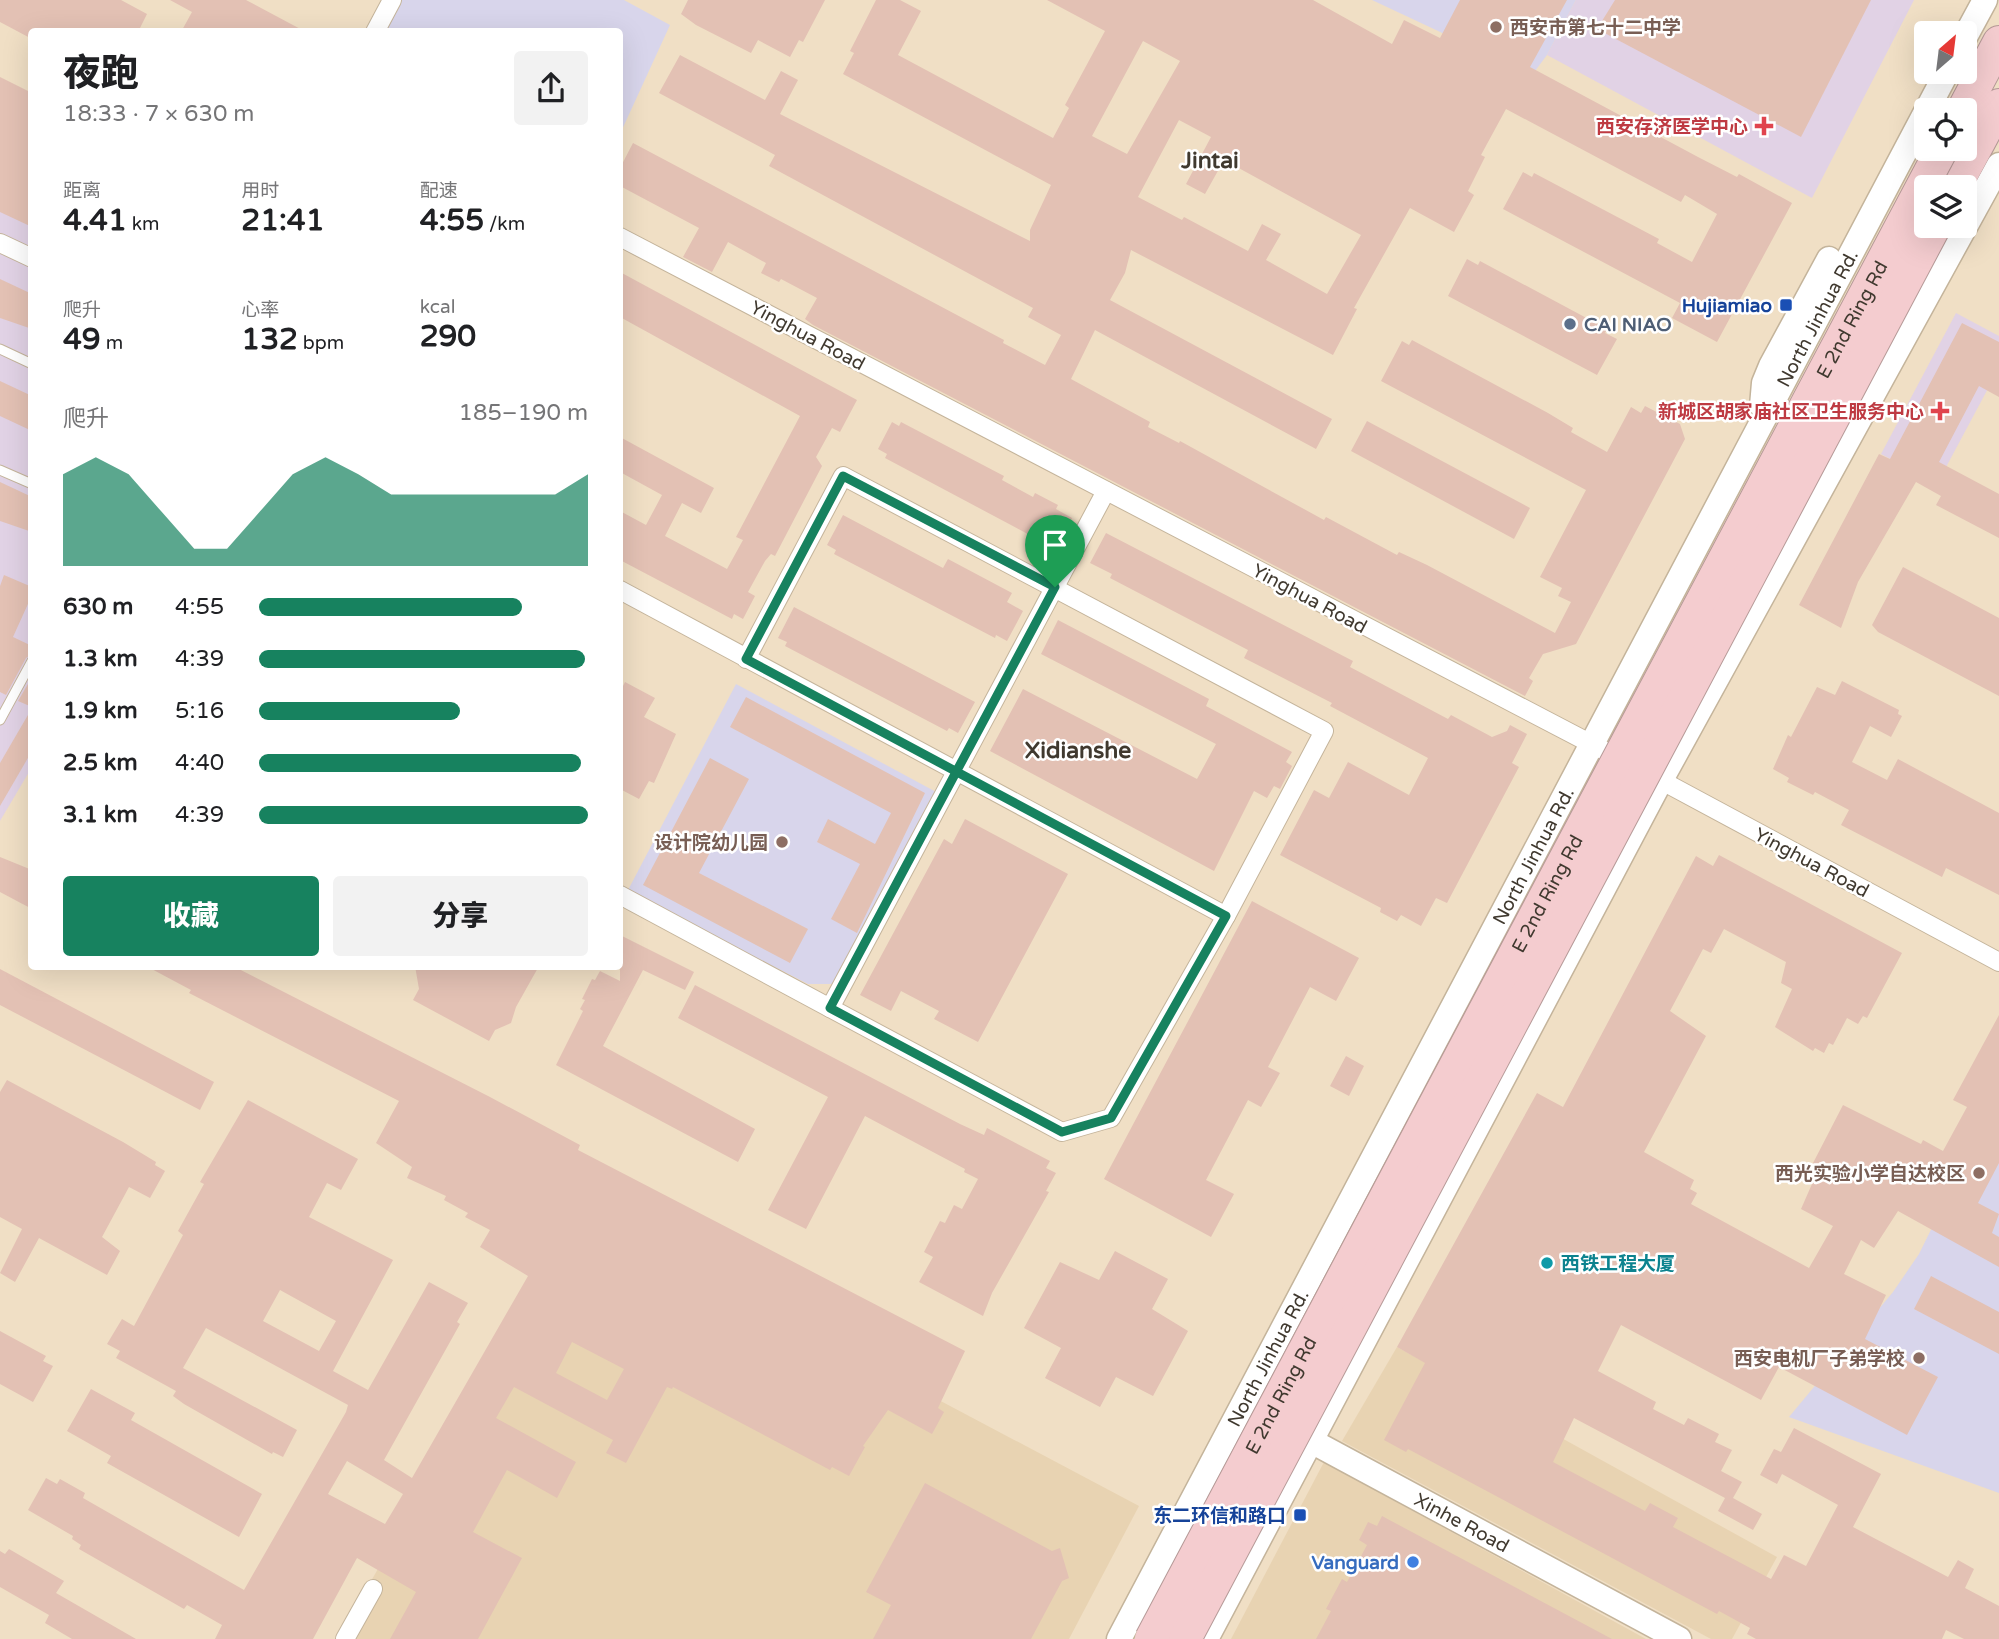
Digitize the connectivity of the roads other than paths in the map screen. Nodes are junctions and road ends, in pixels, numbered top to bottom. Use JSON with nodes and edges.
{"nodes":[{"id":1,"x":392,"y":0,"type":"edge"},
{"id":2,"x":1985,"y":0,"type":"edge"},
{"id":3,"x":1974,"y":21,"type":"edge"},
{"id":4,"x":377,"y":28,"type":"edge"},
{"id":5,"x":1999,"y":41,"type":"edge"},
{"id":6,"x":1941,"y":84,"type":"edge"},
{"id":7,"x":1968,"y":98,"type":"edge"},
{"id":8,"x":1999,"y":105,"type":"edge"},
{"id":9,"x":1936,"y":161,"type":"edge"},
{"id":10,"x":1999,"y":165,"type":"edge"},
{"id":11,"x":1961,"y":175,"type":"edge"},
{"id":12,"x":1929,"y":238,"type":"edge"},
{"id":13,"x":623,"y":239,"type":"edge"},
{"id":14,"x":0,"y":243,"type":"edge"},
{"id":15,"x":28,"y":256,"type":"edge"},
{"id":16,"x":0,"y":349,"type":"edge"},
{"id":17,"x":28,"y":362,"type":"edge"},
{"id":18,"x":0,"y":470,"type":"edge"},
{"id":19,"x":28,"y":482,"type":"edge"},
{"id":20,"x":1106,"y":491,"type":"junction"},
{"id":21,"x":1055,"y":587,"type":"junction"},
{"id":22,"x":623,"y":592,"type":"edge"},
{"id":23,"x":746,"y":659,"type":"junction"},
{"id":24,"x":28,"y":668,"type":"edge"},
{"id":25,"x":0,"y":720,"type":"edge"},
{"id":26,"x":1592,"y":745,"type":"junction"},
{"id":27,"x":956,"y":772,"type":"junction"},
{"id":28,"x":1661,"y":780,"type":"junction"},
{"id":29,"x":623,"y":897,"type":"edge"},
{"id":30,"x":1226,"y":916,"type":"junction"},
{"id":31,"x":1999,"y":962,"type":"edge"},
{"id":32,"x":830,"y":1008,"type":"junction"},
{"id":33,"x":1243,"y":1405,"type":"junction"},
{"id":34,"x":1313,"y":1442,"type":"junction"},
{"id":35,"x":373,"y":1589,"type":"dead end"},
{"id":36,"x":345,"y":1639,"type":"edge"},
{"id":37,"x":1119,"y":1639,"type":"edge"},
{"id":38,"x":1151,"y":1639,"type":"edge"},
{"id":39,"x":1185,"y":1639,"type":"edge"},
{"id":40,"x":1206,"y":1639,"type":"edge"},
{"id":41,"x":1679,"y":1639,"type":"edge"}],
"edges":[{"from":1,"to":4,"type":"street"},
{"from":2,"to":3,"type":"main road"},
{"from":5,"to":7,"type":"highway"},
{"from":6,"to":26,"type":"main road","name":"North Jinhua Rd."},
{"from":8,"to":11,"type":"highway"},
{"from":9,"to":38,"type":"highway","name":"E 2nd Ring Rd","bridge":true},
{"from":10,"to":28,"type":"main road"},
{"from":12,"to":39,"type":"highway","name":"E 2nd Ring Rd","bridge":true},
{"from":13,"to":20,"type":"street","name":"Yinghua Road"},
{"from":14,"to":15,"type":"street"},
{"from":16,"to":17,"type":"lane"},
{"from":18,"to":19,"type":"lane"},
{"from":20,"to":21,"type":"street"},
{"from":20,"to":26,"type":"street","name":"Yinghua Road"},
{"from":21,"to":23,"type":"street"},
{"from":21,"to":27,"type":"street"},
{"from":21,"to":30,"type":"street"},
{"from":22,"to":23,"type":"street"},
{"from":23,"to":27,"type":"street"},
{"from":24,"to":25,"type":"lane"},
{"from":26,"to":28,"type":"street","name":"Yinghua Road"},
{"from":26,"to":33,"type":"main road","name":"North Jinhua Rd."},
{"from":27,"to":30,"type":"street"},
{"from":27,"to":32,"type":"street"},
{"from":28,"to":31,"type":"street","name":"Yinghua Road"},
{"from":28,"to":34,"type":"main road"},
{"from":29,"to":32,"type":"street"},
{"from":30,"to":32,"type":"street"},
{"from":33,"to":34,"type":"main road","name":"Xinhe Road"},
{"from":33,"to":37,"type":"main road","name":"North Jinhua Rd."},
{"from":34,"to":40,"type":"main road"},
{"from":34,"to":41,"type":"main road","name":"Xinhe Road"},
{"from":35,"to":36,"type":"street"}]}
